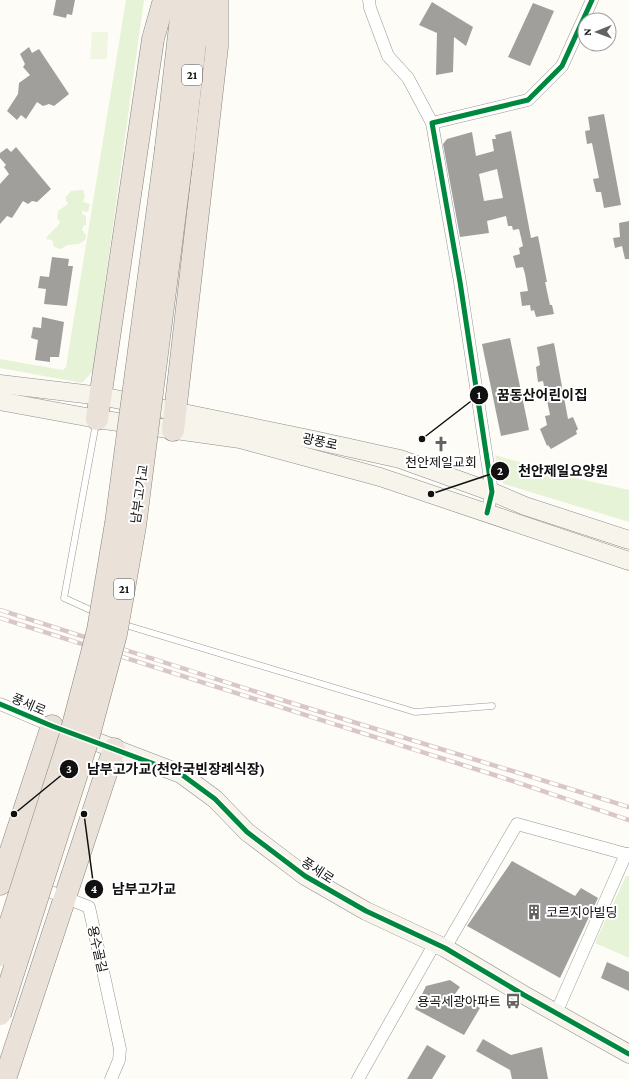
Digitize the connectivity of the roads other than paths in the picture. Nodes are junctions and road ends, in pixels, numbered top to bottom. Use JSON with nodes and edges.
{"nodes":[{"id":1,"x":164,"y":0,"type":"edge"},
{"id":2,"x":183,"y":0,"type":"edge"},
{"id":3,"x":200,"y":0,"type":"edge"},
{"id":4,"x":217,"y":0,"type":"edge"},
{"id":5,"x":369,"y":0,"type":"edge"},
{"id":6,"x":592,"y":0,"type":"edge"},
{"id":7,"x":432,"y":123,"type":"junction"},
{"id":8,"x":175,"y":149,"type":"junction"},
{"id":9,"x":0,"y":384,"type":"edge"},
{"id":10,"x":101,"y":396,"type":"junction"},
{"id":11,"x":4,"y":404,"type":"edge"},
{"id":12,"x":97,"y":419,"type":"junction"},
{"id":13,"x":174,"y":420,"type":"junction"},
{"id":14,"x":492,"y":492,"type":"junction"},
{"id":15,"x":487,"y":513,"type":"junction"},
{"id":16,"x":629,"y":540,"type":"edge"},
{"id":17,"x":629,"y":561,"type":"edge"},
{"id":18,"x":0,"y":704,"type":"edge"},
{"id":19,"x":492,"y":706,"type":"dead end"},
{"id":20,"x":52,"y":726,"type":"junction"},
{"id":21,"x":114,"y":749,"type":"junction"},
{"id":22,"x":627,"y":854,"type":"edge"},
{"id":23,"x":2,"y":879,"type":"edge"},
{"id":24,"x":65,"y":897,"type":"junction"},
{"id":25,"x":440,"y":946,"type":"junction"},
{"id":26,"x":0,"y":955,"type":"edge"},
{"id":27,"x":556,"y":1013,"type":"junction"},
{"id":28,"x":0,"y":1014,"type":"edge"},
{"id":29,"x":629,"y":1054,"type":"edge"},
{"id":30,"x":5,"y":1079,"type":"edge"},
{"id":31,"x":111,"y":1079,"type":"edge"},
{"id":32,"x":358,"y":1079,"type":"edge"}],
"edges":[{"from":1,"to":10,"type":"highway"},
{"from":2,"to":8,"type":"highway","number":"21"},
{"from":3,"to":8,"type":"highway","number":"21"},
{"from":4,"to":13,"type":"highway"},
{"from":5,"to":7,"type":"street"},
{"from":6,"to":7,"type":"street"},
{"from":7,"to":14,"type":"street"},
{"from":8,"to":26,"type":"highway","name":"남부고가교","number":"21","bridge":true},
{"from":8,"to":28,"type":"highway","name":"남부고가교","number":"21","bridge":true},
{"from":9,"to":10,"type":"main road","name":"광풍로"},
{"from":10,"to":12,"type":"highway"},
{"from":10,"to":13,"type":"main road","name":"광풍로"},
{"from":11,"to":12,"type":"main road","name":"광풍로"},
{"from":12,"to":13,"type":"main road","name":"광풍로"},
{"from":12,"to":19,"type":"lane"},
{"from":13,"to":14,"type":"main road","name":"광풍로"},
{"from":13,"to":15,"type":"main road","name":"광풍로"},
{"from":14,"to":15,"type":"street"},
{"from":14,"to":16,"type":"main road","name":"광풍로"},
{"from":15,"to":17,"type":"main road","name":"광풍로"},
{"from":18,"to":20,"type":"street","name":"풍세로"},
{"from":20,"to":21,"type":"main road","name":"풍세로"},
{"from":20,"to":23,"type":"highway"},
{"from":21,"to":24,"type":"highway"},
{"from":21,"to":25,"type":"main road","name":"풍세로"},
{"from":22,"to":25,"type":"street"},
{"from":22,"to":27,"type":"street"},
{"from":23,"to":24,"type":"street","name":"용수골길"},
{"from":24,"to":30,"type":"highway"},
{"from":24,"to":31,"type":"street","name":"용수골길"},
{"from":25,"to":27,"type":"main road","name":"풍세로"},
{"from":25,"to":32,"type":"street"},
{"from":27,"to":29,"type":"main road","name":"풍세로"}]}
